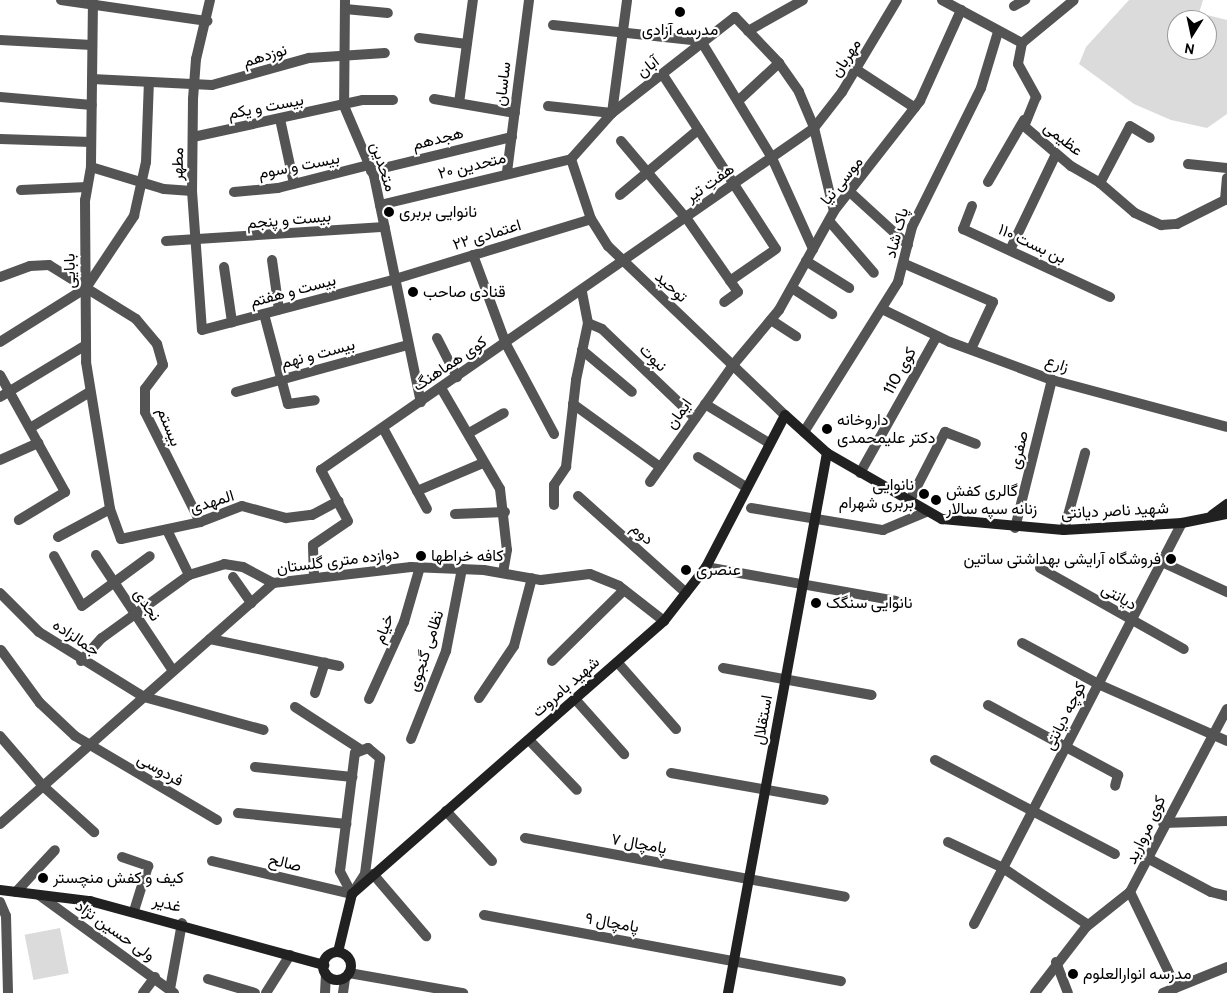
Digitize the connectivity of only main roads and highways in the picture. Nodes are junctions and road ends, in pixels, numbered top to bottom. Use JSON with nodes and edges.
{"nodes":[{"id":1,"x":784,"y":414,"type":"joint"},
{"id":2,"x":827,"y":453,"type":"junction"},
{"id":3,"x":1227,"y":504,"type":"edge"},
{"id":4,"x":1227,"y":514,"type":"edge"},
{"id":5,"x":1209,"y":518,"type":"junction"},
{"id":6,"x":0,"y":890,"type":"edge"},
{"id":7,"x":338,"y":952,"type":"junction"},
{"id":8,"x":325,"y":970,"type":"junction"},
{"id":9,"x":728,"y":993,"type":"edge"}],
"edges":[{"from":1,"to":2,"type":"main road","name":"شهید ناصر دیانتی"},
{"from":1,"to":7,"type":"main road","name":"شهید بامروت"},
{"from":2,"to":5,"type":"main road","name":"شهید ناصر دیانتی"},
{"from":2,"to":9,"type":"main road","name":"استقلال"},
{"from":3,"to":5,"type":"main road","name":"شهید ناصر دیانتی"},
{"from":4,"to":5,"type":"main road","name":"شهید ناصر دیانتی"},
{"from":6,"to":8,"type":"main road","name":"غدیر"},
{"from":7,"to":8,"type":"main road"},
{"from":7,"to":8,"type":"main road","name":"غدیر"}]}
